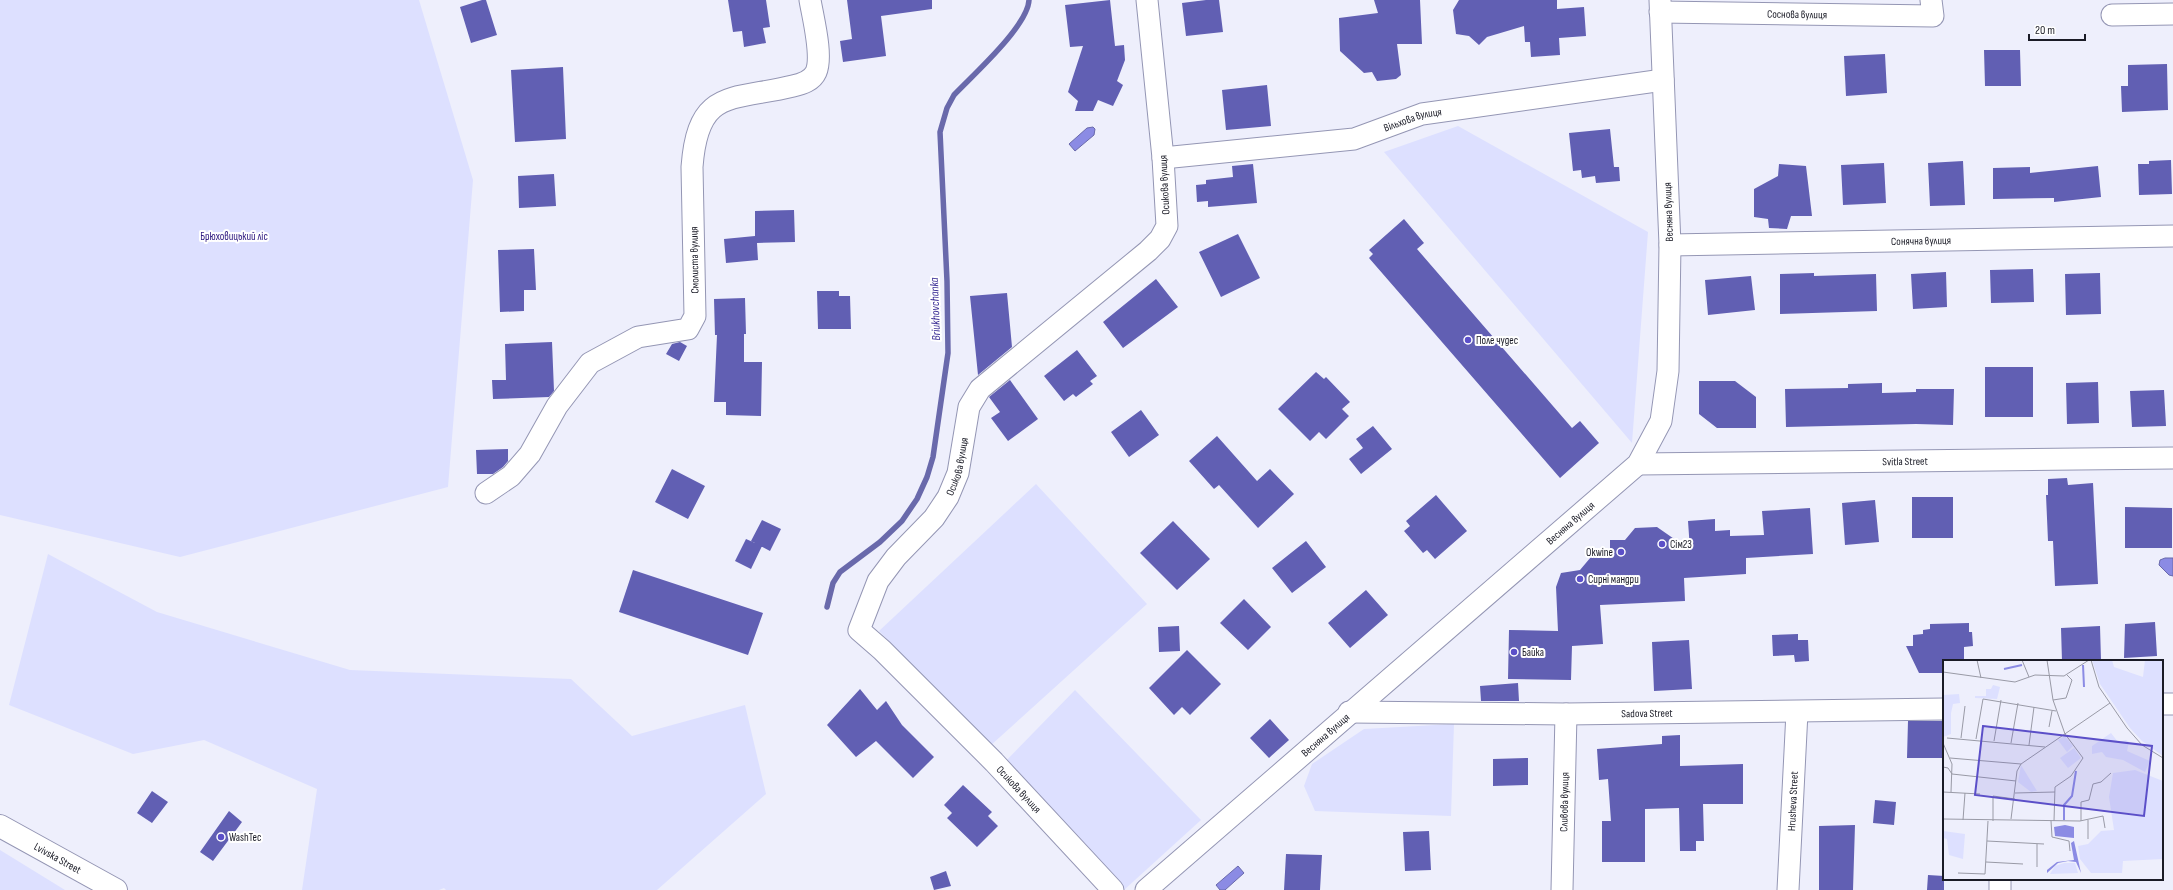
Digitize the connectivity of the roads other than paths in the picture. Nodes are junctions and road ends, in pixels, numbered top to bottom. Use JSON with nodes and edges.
{"nodes":[{"id":1,"x":810,"y":0,"type":"edge"},
{"id":2,"x":1147,"y":0,"type":"edge"},
{"id":3,"x":1660,"y":6,"type":"edge"},
{"id":4,"x":1932,"y":8,"type":"edge"},
{"id":5,"x":2173,"y":14,"type":"edge"},
{"id":6,"x":2112,"y":15,"type":"dead end"},
{"id":7,"x":1663,"y":80,"type":"junction"},
{"id":8,"x":1163,"y":158,"type":"junction"},
{"id":9,"x":2173,"y":236,"type":"edge"},
{"id":10,"x":1670,"y":245,"type":"junction"},
{"id":11,"x":2173,"y":458,"type":"edge"},
{"id":12,"x":1638,"y":464,"type":"junction"},
{"id":13,"x":486,"y":492,"type":"dead end"},
{"id":14,"x":1943,"y":709,"type":"edge"},
{"id":15,"x":1349,"y":712,"type":"junction"},
{"id":16,"x":1797,"y":712,"type":"junction"},
{"id":17,"x":1566,"y":714,"type":"junction"},
{"id":18,"x":0,"y":826,"type":"edge"},
{"id":19,"x":116,"y":890,"type":"edge"},
{"id":20,"x":1113,"y":890,"type":"edge"},
{"id":21,"x":1146,"y":890,"type":"edge"},
{"id":22,"x":1562,"y":890,"type":"edge"},
{"id":23,"x":1788,"y":890,"type":"edge"}],
"edges":[{"from":1,"to":13,"type":"street","name":"Смолиста вулиця"},
{"from":2,"to":8,"type":"street","name":"Осикова вулиця"},
{"from":3,"to":4,"type":"street","name":"Соснова вулиця"},
{"from":3,"to":7,"type":"street","name":"Весняна вулиця"},
{"from":5,"to":6,"type":"street"},
{"from":7,"to":8,"type":"street","name":"Вільхова вулиця"},
{"from":7,"to":10,"type":"street","name":"Весняна вулиця"},
{"from":8,"to":20,"type":"street","name":"Осикова вулиця"},
{"from":9,"to":10,"type":"street","name":"Сонячна вулиця"},
{"from":10,"to":12,"type":"street","name":"Весняна вулиця"},
{"from":11,"to":12,"type":"street","name":"Svitla Street"},
{"from":12,"to":15,"type":"street","name":"Весняна вулиця"},
{"from":14,"to":16,"type":"street","name":"Sadova Street"},
{"from":15,"to":17,"type":"street","name":"Sadova Street"},
{"from":15,"to":21,"type":"street","name":"Весняна вулиця"},
{"from":16,"to":17,"type":"street","name":"Sadova Street"},
{"from":16,"to":23,"type":"street","name":"Hrusheva Street"},
{"from":17,"to":22,"type":"street","name":"Сливова вулиця"},
{"from":18,"to":19,"type":"main road","name":"Lvivska Street"}]}
